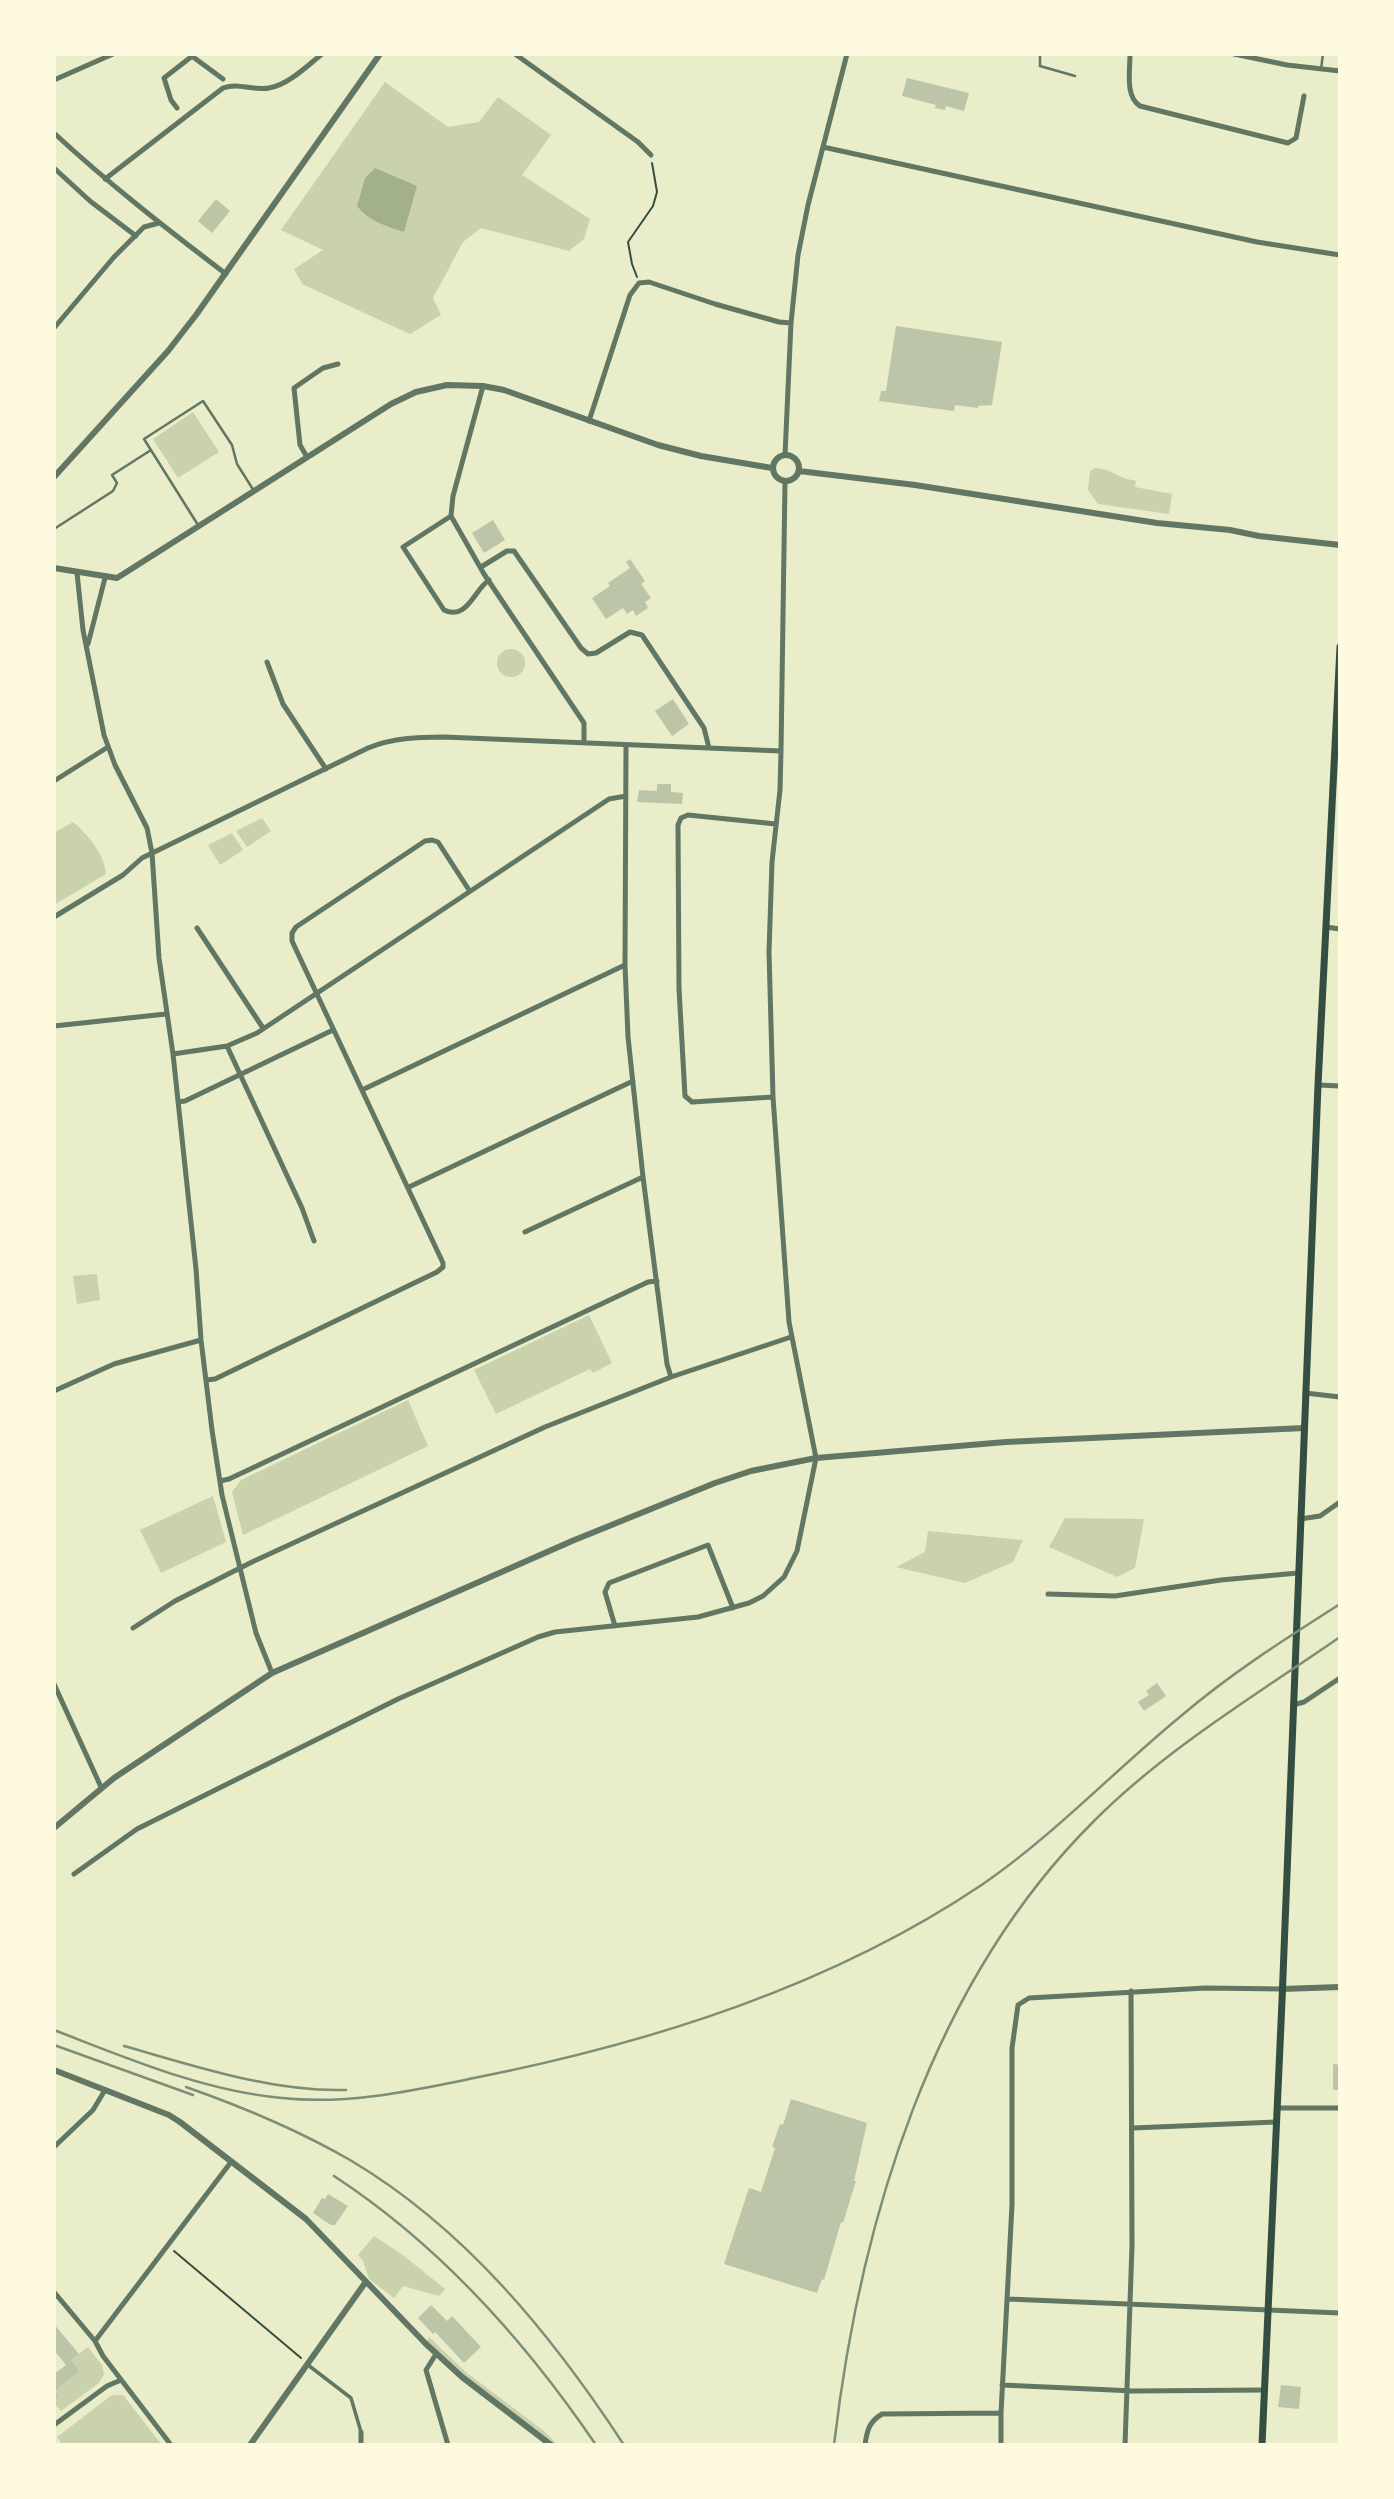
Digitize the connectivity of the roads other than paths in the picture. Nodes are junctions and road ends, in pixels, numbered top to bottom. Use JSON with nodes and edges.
{"nodes":[{"id":1,"x":113,"y":54,"type":"edge"},
{"id":2,"x":322,"y":54,"type":"edge"},
{"id":3,"x":380,"y":54,"type":"edge"},
{"id":4,"x":515,"y":54,"type":"edge"},
{"id":5,"x":847,"y":54,"type":"edge"},
{"id":6,"x":1040,"y":54,"type":"edge"},
{"id":7,"x":1130,"y":54,"type":"edge"},
{"id":8,"x":1234,"y":54,"type":"edge"},
{"id":9,"x":1323,"y":54,"type":"edge"},
{"id":10,"x":190,"y":55,"type":"edge"},
{"id":11,"x":1321,"y":69,"type":"junction"},
{"id":12,"x":1340,"y":71,"type":"edge"},
{"id":13,"x":1075,"y":76,"type":"dead end"},
{"id":14,"x":223,"y":79,"type":"dead end"},
{"id":15,"x":54,"y":80,"type":"edge"},
{"id":16,"x":1304,"y":96,"type":"dead end"},
{"id":17,"x":177,"y":108,"type":"dead end"},
{"id":18,"x":54,"y":133,"type":"edge"},
{"id":19,"x":823,"y":147,"type":"junction"},
{"id":20,"x":651,"y":155,"type":"road end"},
{"id":21,"x":54,"y":168,"type":"edge"},
{"id":22,"x":105,"y":179,"type":"junction"},
{"id":23,"x":159,"y":223,"type":"junction"},
{"id":24,"x":136,"y":236,"type":"junction"},
{"id":25,"x":1340,"y":255,"type":"edge"},
{"id":26,"x":226,"y":274,"type":"junction"},
{"id":27,"x":792,"y":323,"type":"junction"},
{"id":28,"x":54,"y":328,"type":"edge"},
{"id":29,"x":338,"y":364,"type":"dead end"},
{"id":30,"x":483,"y":387,"type":"junction"},
{"id":31,"x":589,"y":421,"type":"junction"},
{"id":32,"x":151,"y":450,"type":"junction"},
{"id":33,"x":785,"y":455,"type":"junction"},
{"id":34,"x":307,"y":457,"type":"junction"},
{"id":35,"x":772,"y":468,"type":"junction"},
{"id":36,"x":799,"y":471,"type":"junction"},
{"id":37,"x":54,"y":477,"type":"edge"},
{"id":38,"x":785,"y":482,"type":"junction"},
{"id":39,"x":254,"y":491,"type":"junction"},
{"id":40,"x":451,"y":516,"type":"junction"},
{"id":41,"x":199,"y":527,"type":"junction"},
{"id":42,"x":54,"y":529,"type":"edge"},
{"id":43,"x":1340,"y":545,"type":"edge"},
{"id":44,"x":481,"y":567,"type":"junction"},
{"id":45,"x":54,"y":568,"type":"edge"},
{"id":46,"x":77,"y":573,"type":"junction"},
{"id":47,"x":105,"y":578,"type":"junction"},
{"id":48,"x":489,"y":580,"type":"junction"},
{"id":49,"x":88,"y":645,"type":"junction"},
{"id":50,"x":1340,"y":647,"type":"edge"},
{"id":51,"x":267,"y":662,"type":"dead end"},
{"id":52,"x":1338,"y":711,"type":"edge"},
{"id":53,"x":584,"y":743,"type":"junction"},
{"id":54,"x":626,"y":745,"type":"junction"},
{"id":55,"x":108,"y":747,"type":"junction"},
{"id":56,"x":709,"y":748,"type":"junction"},
{"id":57,"x":781,"y":751,"type":"junction"},
{"id":58,"x":326,"y":769,"type":"junction"},
{"id":59,"x":54,"y":781,"type":"edge"},
{"id":60,"x":626,"y":796,"type":"junction"},
{"id":61,"x":1331,"y":816,"type":"junction"},
{"id":62,"x":1340,"y":817,"type":"edge"},
{"id":63,"x":776,"y":824,"type":"junction"},
{"id":64,"x":152,"y":853,"type":"junction"},
{"id":65,"x":469,"y":890,"type":"junction"},
{"id":66,"x":54,"y":917,"type":"edge"},
{"id":67,"x":1326,"y":927,"type":"junction"},
{"id":68,"x":197,"y":929,"type":"dead end"},
{"id":69,"x":1340,"y":929,"type":"edge"},
{"id":70,"x":625,"y":965,"type":"junction"},
{"id":71,"x":316,"y":994,"type":"junction"},
{"id":72,"x":166,"y":1014,"type":"junction"},
{"id":73,"x":54,"y":1026,"type":"edge"},
{"id":74,"x":264,"y":1028,"type":"junction"},
{"id":75,"x":333,"y":1030,"type":"junction"},
{"id":76,"x":227,"y":1046,"type":"junction"},
{"id":77,"x":173,"y":1054,"type":"junction"},
{"id":78,"x":239,"y":1075,"type":"junction"},
{"id":79,"x":633,"y":1081,"type":"junction"},
{"id":80,"x":1318,"y":1086,"type":"junction"},
{"id":81,"x":1340,"y":1086,"type":"edge"},
{"id":82,"x":362,"y":1090,"type":"junction"},
{"id":83,"x":773,"y":1097,"type":"junction"},
{"id":84,"x":178,"y":1102,"type":"junction"},
{"id":85,"x":643,"y":1177,"type":"junction"},
{"id":86,"x":409,"y":1187,"type":"junction"},
{"id":87,"x":525,"y":1232,"type":"dead end"},
{"id":88,"x":314,"y":1241,"type":"dead end"},
{"id":89,"x":657,"y":1281,"type":"junction"},
{"id":90,"x":791,"y":1337,"type":"junction"},
{"id":91,"x":201,"y":1340,"type":"junction"},
{"id":92,"x":671,"y":1377,"type":"junction"},
{"id":93,"x":206,"y":1380,"type":"junction"},
{"id":94,"x":54,"y":1391,"type":"edge"},
{"id":95,"x":1305,"y":1394,"type":"junction"},
{"id":96,"x":1340,"y":1397,"type":"edge"},
{"id":97,"x":1304,"y":1428,"type":"junction"},
{"id":98,"x":816,"y":1458,"type":"junction"},
{"id":99,"x":220,"y":1481,"type":"junction"},
{"id":100,"x":1340,"y":1502,"type":"edge"},
{"id":101,"x":1300,"y":1519,"type":"junction"},
{"id":102,"x":241,"y":1569,"type":"junction"},
{"id":103,"x":1298,"y":1573,"type":"junction"},
{"id":104,"x":1048,"y":1594,"type":"dead end"},
{"id":105,"x":733,"y":1608,"type":"junction"},
{"id":106,"x":615,"y":1626,"type":"junction"},
{"id":107,"x":133,"y":1628,"type":"dead end"},
{"id":108,"x":272,"y":1673,"type":"junction"},
{"id":109,"x":1340,"y":1678,"type":"edge"},
{"id":110,"x":54,"y":1684,"type":"edge"},
{"id":111,"x":1293,"y":1705,"type":"junction"},
{"id":112,"x":101,"y":1787,"type":"junction"},
{"id":113,"x":54,"y":1828,"type":"edge"},
{"id":114,"x":74,"y":1874,"type":"dead end"},
{"id":115,"x":1340,"y":1987,"type":"edge"},
{"id":116,"x":1282,"y":1989,"type":"junction"},
{"id":117,"x":1131,"y":1992,"type":"junction"},
{"id":118,"x":54,"y":2070,"type":"edge"},
{"id":119,"x":105,"y":2090,"type":"junction"},
{"id":120,"x":1277,"y":2108,"type":"junction"},
{"id":121,"x":1340,"y":2108,"type":"edge"},
{"id":122,"x":1276,"y":2122,"type":"junction"},
{"id":123,"x":1133,"y":2127,"type":"junction"},
{"id":124,"x":54,"y":2147,"type":"edge"},
{"id":125,"x":231,"y":2162,"type":"junction"},
{"id":126,"x":365,"y":2283,"type":"junction"},
{"id":127,"x":54,"y":2292,"type":"edge"},
{"id":128,"x":1008,"y":2299,"type":"junction"},
{"id":129,"x":1130,"y":2306,"type":"junction"},
{"id":130,"x":1267,"y":2310,"type":"junction"},
{"id":131,"x":1340,"y":2313,"type":"edge"},
{"id":132,"x":95,"y":2341,"type":"junction"},
{"id":133,"x":436,"y":2354,"type":"junction"},
{"id":134,"x":307,"y":2363,"type":"junction"},
{"id":135,"x":121,"y":2380,"type":"junction"},
{"id":136,"x":1002,"y":2385,"type":"junction"},
{"id":137,"x":1127,"y":2390,"type":"junction"},
{"id":138,"x":1264,"y":2390,"type":"junction"},
{"id":139,"x":1001,"y":2413,"type":"junction"},
{"id":140,"x":54,"y":2426,"type":"edge"},
{"id":141,"x":361,"y":2432,"type":"joint"},
{"id":142,"x":171,"y":2445,"type":"edge"},
{"id":143,"x":250,"y":2445,"type":"edge"},
{"id":144,"x":361,"y":2445,"type":"edge"},
{"id":145,"x":449,"y":2445,"type":"edge"},
{"id":146,"x":551,"y":2445,"type":"edge"},
{"id":147,"x":865,"y":2445,"type":"edge"},
{"id":148,"x":1001,"y":2445,"type":"edge"},
{"id":149,"x":1125,"y":2445,"type":"edge"},
{"id":150,"x":1262,"y":2445,"type":"edge"}],
"edges":[{"from":1,"to":15,"type":"street"},
{"from":2,"to":22,"type":"street"},
{"from":3,"to":26,"type":"street"},
{"from":4,"to":20,"type":"street"},
{"from":5,"to":19,"type":"street"},
{"from":6,"to":13,"type":"lane"},
{"from":7,"to":16,"type":"street"},
{"from":8,"to":11,"type":"street"},
{"from":9,"to":11,"type":"lane"},
{"from":10,"to":14,"type":"street"},
{"from":10,"to":17,"type":"street"},
{"from":11,"to":12,"type":"street"},
{"from":18,"to":22,"type":"street"},
{"from":19,"to":25,"type":"street"},
{"from":19,"to":27,"type":"street"},
{"from":21,"to":24,"type":"street"},
{"from":22,"to":23,"type":"street"},
{"from":23,"to":24,"type":"street"},
{"from":23,"to":26,"type":"street"},
{"from":24,"to":28,"type":"street"},
{"from":26,"to":37,"type":"street"},
{"from":27,"to":31,"type":"street"},
{"from":27,"to":33,"type":"street"},
{"from":29,"to":34,"type":"street"},
{"from":30,"to":31,"type":"street"},
{"from":30,"to":34,"type":"street"},
{"from":30,"to":40,"type":"street"},
{"from":31,"to":35,"type":"street"},
{"from":32,"to":39,"type":"lane"},
{"from":32,"to":41,"type":"lane"},
{"from":32,"to":42,"type":"lane"},
{"from":33,"to":35,"type":"street"},
{"from":33,"to":36,"type":"street"},
{"from":34,"to":39,"type":"street"},
{"from":35,"to":38,"type":"street"},
{"from":36,"to":38,"type":"street"},
{"from":36,"to":43,"type":"street"},
{"from":38,"to":57,"type":"street"},
{"from":39,"to":41,"type":"street"},
{"from":40,"to":44,"type":"street"},
{"from":40,"to":48,"type":"street"},
{"from":41,"to":47,"type":"street"},
{"from":44,"to":48,"type":"street"},
{"from":44,"to":56,"type":"street"},
{"from":45,"to":46,"type":"street"},
{"from":46,"to":47,"type":"street"},
{"from":46,"to":49,"type":"street"},
{"from":47,"to":49,"type":"street"},
{"from":48,"to":53,"type":"street"},
{"from":49,"to":55,"type":"street"},
{"from":50,"to":52,"type":"main road"},
{"from":51,"to":58,"type":"street"},
{"from":52,"to":61,"type":"main road"},
{"from":53,"to":54,"type":"street"},
{"from":53,"to":58,"type":"street"},
{"from":54,"to":56,"type":"street"},
{"from":54,"to":60,"type":"street"},
{"from":55,"to":59,"type":"street"},
{"from":55,"to":64,"type":"street"},
{"from":56,"to":57,"type":"street"},
{"from":57,"to":63,"type":"street"},
{"from":58,"to":64,"type":"street"},
{"from":60,"to":65,"type":"street"},
{"from":60,"to":70,"type":"street"},
{"from":61,"to":62,"type":"street"},
{"from":61,"to":67,"type":"main road"},
{"from":63,"to":83,"type":"street"},
{"from":63,"to":83,"type":"street"},
{"from":64,"to":66,"type":"street"},
{"from":64,"to":72,"type":"street"},
{"from":65,"to":71,"type":"street"},
{"from":65,"to":71,"type":"street"},
{"from":67,"to":69,"type":"street"},
{"from":67,"to":80,"type":"main road"},
{"from":68,"to":74,"type":"street"},
{"from":70,"to":79,"type":"street"},
{"from":70,"to":82,"type":"street"},
{"from":71,"to":74,"type":"street"},
{"from":71,"to":75,"type":"street"},
{"from":72,"to":73,"type":"street"},
{"from":72,"to":77,"type":"street"},
{"from":74,"to":76,"type":"street"},
{"from":75,"to":78,"type":"street"},
{"from":75,"to":82,"type":"street"},
{"from":76,"to":77,"type":"street"},
{"from":76,"to":78,"type":"street"},
{"from":77,"to":84,"type":"street"},
{"from":78,"to":84,"type":"street"},
{"from":78,"to":88,"type":"street"},
{"from":79,"to":85,"type":"street"},
{"from":79,"to":86,"type":"street"},
{"from":80,"to":81,"type":"street"},
{"from":80,"to":95,"type":"main road"},
{"from":82,"to":86,"type":"street"},
{"from":83,"to":90,"type":"street"},
{"from":84,"to":91,"type":"street"},
{"from":85,"to":87,"type":"street"},
{"from":85,"to":89,"type":"street"},
{"from":86,"to":93,"type":"street"},
{"from":89,"to":92,"type":"street"},
{"from":89,"to":99,"type":"street"},
{"from":90,"to":92,"type":"street"},
{"from":90,"to":98,"type":"street"},
{"from":91,"to":93,"type":"street"},
{"from":91,"to":94,"type":"street"},
{"from":92,"to":102,"type":"street"},
{"from":93,"to":99,"type":"street"},
{"from":95,"to":96,"type":"street"},
{"from":95,"to":97,"type":"main road"},
{"from":97,"to":98,"type":"street"},
{"from":97,"to":101,"type":"main road"},
{"from":98,"to":105,"type":"street"},
{"from":98,"to":108,"type":"street"},
{"from":99,"to":102,"type":"street"},
{"from":100,"to":101,"type":"street"},
{"from":101,"to":103,"type":"main road"},
{"from":102,"to":107,"type":"street"},
{"from":102,"to":108,"type":"street"},
{"from":103,"to":104,"type":"street"},
{"from":103,"to":111,"type":"main road"},
{"from":105,"to":106,"type":"street"},
{"from":105,"to":106,"type":"street"},
{"from":106,"to":114,"type":"street"},
{"from":108,"to":112,"type":"street"},
{"from":109,"to":111,"type":"street"},
{"from":110,"to":112,"type":"street"},
{"from":111,"to":116,"type":"main road"},
{"from":112,"to":113,"type":"street"},
{"from":115,"to":116,"type":"street"},
{"from":116,"to":117,"type":"street"},
{"from":116,"to":120,"type":"main road"},
{"from":117,"to":123,"type":"street"},
{"from":117,"to":128,"type":"street"},
{"from":118,"to":119,"type":"street"},
{"from":119,"to":124,"type":"street"},
{"from":119,"to":125,"type":"street"},
{"from":120,"to":121,"type":"street"},
{"from":120,"to":122,"type":"main road"},
{"from":122,"to":123,"type":"street"},
{"from":122,"to":130,"type":"main road"},
{"from":123,"to":129,"type":"street"},
{"from":125,"to":126,"type":"street"},
{"from":125,"to":132,"type":"street"},
{"from":126,"to":133,"type":"street"},
{"from":126,"to":134,"type":"street"},
{"from":127,"to":132,"type":"street"},
{"from":128,"to":129,"type":"street"},
{"from":128,"to":136,"type":"street"},
{"from":129,"to":130,"type":"street"},
{"from":129,"to":137,"type":"street"},
{"from":130,"to":131,"type":"street"},
{"from":130,"to":138,"type":"main road"},
{"from":132,"to":135,"type":"street"},
{"from":133,"to":145,"type":"street"},
{"from":133,"to":146,"type":"street"},
{"from":134,"to":141,"type":"street"},
{"from":134,"to":143,"type":"street"},
{"from":135,"to":140,"type":"street"},
{"from":135,"to":142,"type":"street"},
{"from":136,"to":137,"type":"street"},
{"from":136,"to":139,"type":"street"},
{"from":137,"to":138,"type":"street"},
{"from":137,"to":149,"type":"street"},
{"from":138,"to":150,"type":"main road"},
{"from":139,"to":147,"type":"street"},
{"from":139,"to":148,"type":"street"},
{"from":141,"to":144,"type":"street"}]}
